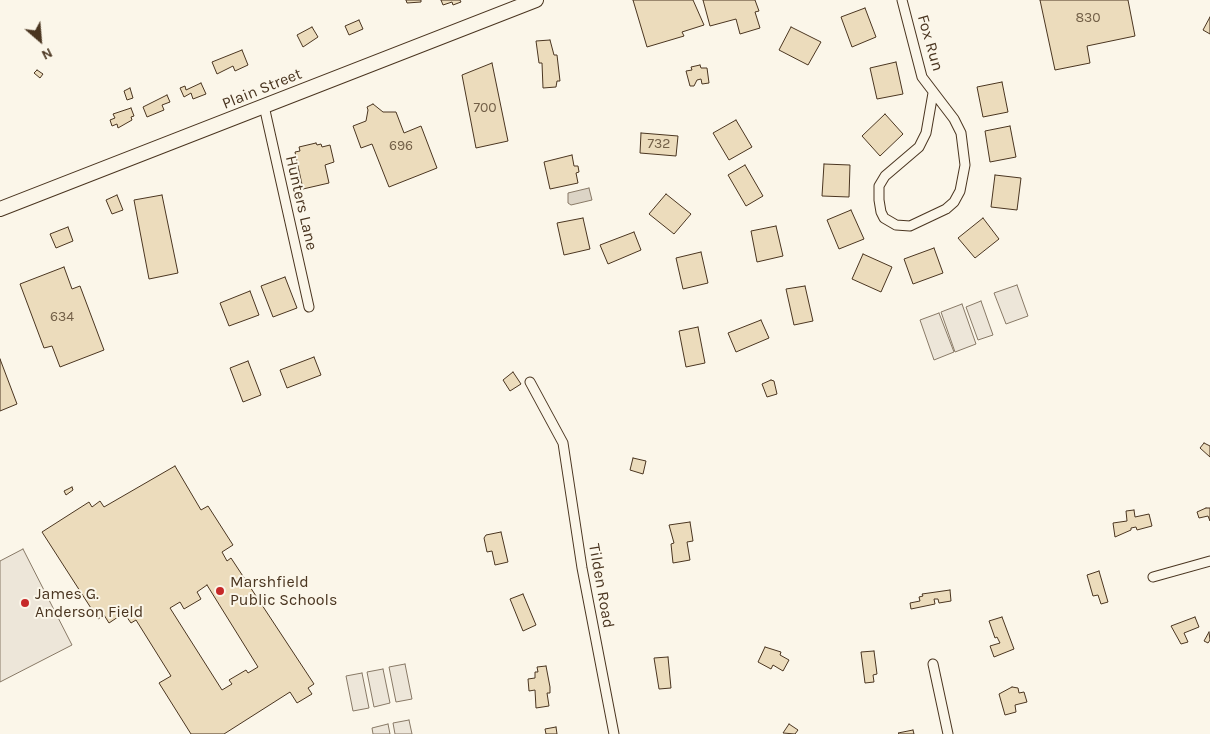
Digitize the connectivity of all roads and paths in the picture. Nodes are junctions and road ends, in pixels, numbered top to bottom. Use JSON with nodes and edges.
{"nodes":[{"id":1,"x":536,"y":0,"type":"edge"},
{"id":2,"x":902,"y":0,"type":"edge"},
{"id":3,"x":933,"y":93,"type":"junction"},
{"id":4,"x":264,"y":106,"type":"junction"},
{"id":5,"x":0,"y":209,"type":"edge"},
{"id":6,"x":309,"y":307,"type":"dead end"},
{"id":7,"x":530,"y":382,"type":"dead end"},
{"id":8,"x":1210,"y":562,"type":"edge"},
{"id":9,"x":1152,"y":577,"type":"dead end"},
{"id":10,"x":933,"y":664,"type":"dead end"},
{"id":11,"x":614,"y":734,"type":"edge"},
{"id":12,"x":948,"y":734,"type":"edge"}],
"edges":[{"from":1,"to":4,"type":"main road","name":"Plain Street"},
{"from":2,"to":3,"type":"street","name":"Fox Run"},
{"from":3,"to":3,"type":"street","name":"Fox Run"},
{"from":4,"to":5,"type":"main road","name":"Plain Street"},
{"from":4,"to":6,"type":"street","name":"Hunters Lane"},
{"from":7,"to":11,"type":"street","name":"Tilden Road"},
{"from":8,"to":9,"type":"street"},
{"from":10,"to":12,"type":"street"}]}
